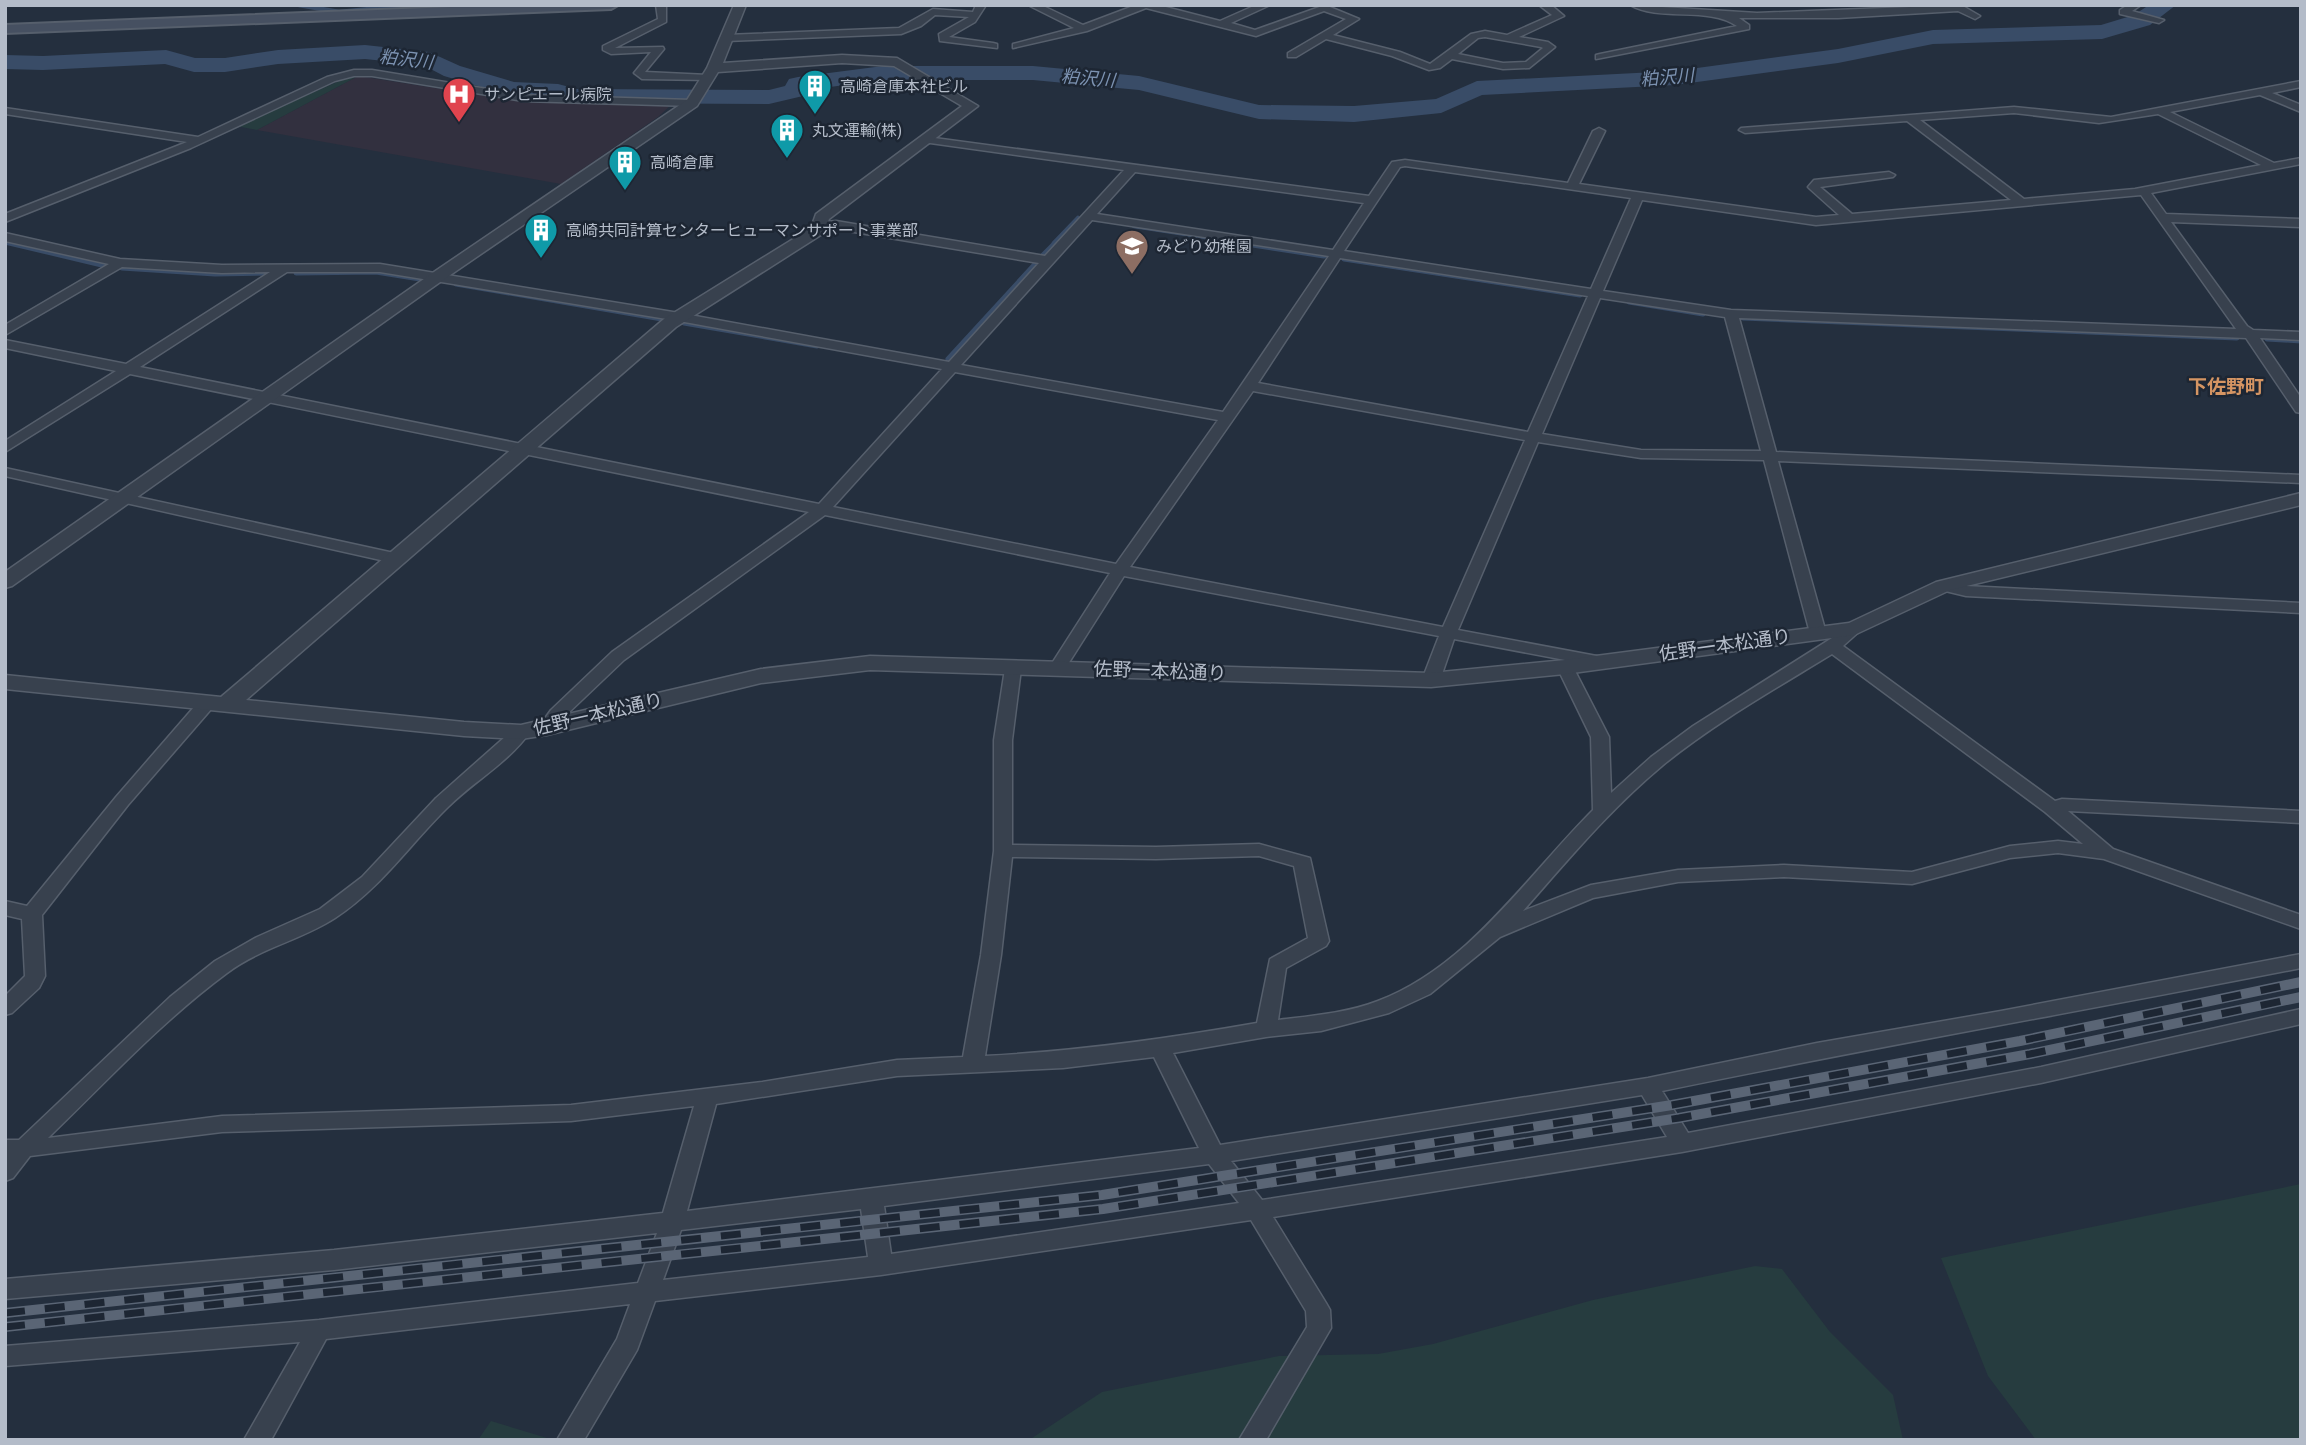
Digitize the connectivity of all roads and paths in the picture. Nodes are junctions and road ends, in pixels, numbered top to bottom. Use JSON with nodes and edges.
{"nodes":[{"id":1,"x":611,"y":5,"type":"edge"},
{"id":2,"x":661,"y":5,"type":"edge"},
{"id":3,"x":740,"y":5,"type":"edge"},
{"id":4,"x":1033,"y":5,"type":"edge"},
{"id":5,"x":1145,"y":5,"type":"edge"},
{"id":6,"x":1265,"y":5,"type":"edge"},
{"id":7,"x":1312,"y":5,"type":"edge"},
{"id":8,"x":1545,"y":5,"type":"edge"},
{"id":9,"x":1635,"y":5,"type":"edge"},
{"id":10,"x":2136,"y":5,"type":"edge"},
{"id":11,"x":1328,"y":7,"type":"edge"},
{"id":12,"x":978,"y":10,"type":"edge"},
{"id":13,"x":1728,"y":15,"type":"junction"},
{"id":14,"x":1975,"y":16,"type":"dead end"},
{"id":15,"x":2159,"y":20,"type":"dead end"},
{"id":16,"x":1221,"y":24,"type":"junction"},
{"id":17,"x":5,"y":29,"type":"edge"},
{"id":18,"x":1083,"y":29,"type":"junction"},
{"id":19,"x":1325,"y":36,"type":"junction"},
{"id":20,"x":726,"y":38,"type":"junction"},
{"id":21,"x":1507,"y":38,"type":"junction"},
{"id":22,"x":993,"y":46,"type":"dead end"},
{"id":23,"x":1017,"y":46,"type":"dead end"},
{"id":24,"x":1292,"y":55,"type":"dead end"},
{"id":25,"x":1450,"y":55,"type":"junction"},
{"id":26,"x":1600,"y":57,"type":"dead end"},
{"id":27,"x":711,"y":73,"type":"junction"},
{"id":28,"x":2301,"y":84,"type":"edge"},
{"id":29,"x":2262,"y":92,"type":"junction"},
{"id":30,"x":695,"y":98,"type":"junction"},
{"id":31,"x":2301,"y":109,"type":"edge"},
{"id":32,"x":2157,"y":110,"type":"junction"},
{"id":33,"x":5,"y":111,"type":"edge"},
{"id":34,"x":1910,"y":118,"type":"junction"},
{"id":35,"x":1745,"y":130,"type":"dead end"},
{"id":36,"x":1599,"y":131,"type":"dead end"},
{"id":37,"x":197,"y":140,"type":"junction"},
{"id":38,"x":927,"y":140,"type":"junction"},
{"id":39,"x":2301,"y":161,"type":"edge"},
{"id":40,"x":1134,"y":166,"type":"junction"},
{"id":41,"x":2273,"y":167,"type":"junction"},
{"id":42,"x":1889,"y":175,"type":"dead end"},
{"id":43,"x":1572,"y":187,"type":"junction"},
{"id":44,"x":2144,"y":192,"type":"junction"},
{"id":45,"x":1638,"y":196,"type":"junction"},
{"id":46,"x":1371,"y":200,"type":"junction"},
{"id":47,"x":2022,"y":203,"type":"junction"},
{"id":48,"x":1089,"y":216,"type":"junction"},
{"id":49,"x":5,"y":218,"type":"edge"},
{"id":50,"x":1849,"y":218,"type":"junction"},
{"id":51,"x":2165,"y":218,"type":"junction"},
{"id":52,"x":2301,"y":223,"type":"edge"},
{"id":53,"x":821,"y":226,"type":"junction"},
{"id":54,"x":5,"y":237,"type":"edge"},
{"id":55,"x":1335,"y":253,"type":"junction"},
{"id":56,"x":1050,"y":261,"type":"junction"},
{"id":57,"x":120,"y":263,"type":"junction"},
{"id":58,"x":284,"y":269,"type":"junction"},
{"id":59,"x":438,"y":277,"type":"junction"},
{"id":60,"x":1595,"y":293,"type":"junction"},
{"id":61,"x":1731,"y":314,"type":"junction"},
{"id":62,"x":679,"y":317,"type":"junction"},
{"id":63,"x":5,"y":331,"type":"edge"},
{"id":64,"x":2250,"y":334,"type":"junction"},
{"id":65,"x":2301,"y":336,"type":"edge"},
{"id":66,"x":5,"y":344,"type":"edge"},
{"id":67,"x":952,"y":365,"type":"junction"},
{"id":68,"x":126,"y":369,"type":"junction"},
{"id":69,"x":1249,"y":386,"type":"junction"},
{"id":70,"x":269,"y":397,"type":"junction"},
{"id":71,"x":2301,"y":409,"type":"edge"},
{"id":72,"x":1226,"y":417,"type":"junction"},
{"id":73,"x":1535,"y":437,"type":"junction"},
{"id":74,"x":524,"y":448,"type":"junction"},
{"id":75,"x":5,"y":449,"type":"edge"},
{"id":76,"x":1769,"y":456,"type":"junction"},
{"id":77,"x":5,"y":472,"type":"edge"},
{"id":78,"x":2301,"y":479,"type":"edge"},
{"id":79,"x":124,"y":498,"type":"junction"},
{"id":80,"x":2301,"y":499,"type":"edge"},
{"id":81,"x":824,"y":508,"type":"junction"},
{"id":82,"x":394,"y":558,"type":"junction"},
{"id":83,"x":1120,"y":570,"type":"junction"},
{"id":84,"x":5,"y":582,"type":"edge"},
{"id":85,"x":1943,"y":586,"type":"junction"},
{"id":86,"x":2301,"y":608,"type":"edge"},
{"id":87,"x":1448,"y":633,"type":"junction"},
{"id":88,"x":1825,"y":639,"type":"junction"},
{"id":89,"x":1602,"y":662,"type":"junction"},
{"id":90,"x":1565,"y":667,"type":"junction"},
{"id":91,"x":1057,"y":668,"type":"junction"},
{"id":92,"x":1013,"y":669,"type":"junction"},
{"id":93,"x":1432,"y":680,"type":"junction"},
{"id":94,"x":5,"y":682,"type":"edge"},
{"id":95,"x":217,"y":704,"type":"junction"},
{"id":96,"x":547,"y":728,"type":"junction"},
{"id":97,"x":521,"y":732,"type":"junction"},
{"id":98,"x":2052,"y":808,"type":"junction"},
{"id":99,"x":1602,"y":811,"type":"junction"},
{"id":100,"x":2301,"y":817,"type":"edge"},
{"id":101,"x":1003,"y":851,"type":"junction"},
{"id":102,"x":2106,"y":853,"type":"junction"},
{"id":103,"x":5,"y":908,"type":"edge"},
{"id":104,"x":32,"y":914,"type":"junction"},
{"id":105,"x":2301,"y":922,"type":"edge"},
{"id":106,"x":1493,"y":932,"type":"junction"},
{"id":107,"x":2301,"y":961,"type":"edge"},
{"id":108,"x":5,"y":1008,"type":"edge"},
{"id":109,"x":2301,"y":1016,"type":"edge"},
{"id":110,"x":1266,"y":1029,"type":"junction"},
{"id":111,"x":1160,"y":1048,"type":"junction"},
{"id":112,"x":973,"y":1062,"type":"junction"},
{"id":113,"x":1648,"y":1086,"type":"junction"},
{"id":114,"x":707,"y":1097,"type":"junction"},
{"id":115,"x":1682,"y":1143,"type":"junction"},
{"id":116,"x":14,"y":1149,"type":"edge"},
{"id":117,"x":1214,"y":1155,"type":"junction"},
{"id":118,"x":5,"y":1172,"type":"edge"},
{"id":119,"x":871,"y":1199,"type":"junction"},
{"id":120,"x":1257,"y":1210,"type":"junction"},
{"id":121,"x":672,"y":1223,"type":"junction"},
{"id":122,"x":881,"y":1265,"type":"junction"},
{"id":123,"x":5,"y":1289,"type":"edge"},
{"id":124,"x":648,"y":1292,"type":"junction"},
{"id":125,"x":318,"y":1330,"type":"junction"},
{"id":126,"x":5,"y":1356,"type":"edge"},
{"id":127,"x":257,"y":1440,"type":"edge"},
{"id":128,"x":570,"y":1440,"type":"edge"},
{"id":129,"x":1252,"y":1440,"type":"edge"}],
"edges":[{"from":1,"to":17,"type":"main road"},
{"from":2,"to":27,"type":"street"},
{"from":3,"to":20,"type":"street"},
{"from":4,"to":18,"type":"street"},
{"from":5,"to":16,"type":"street"},
{"from":5,"to":18,"type":"street"},
{"from":6,"to":16,"type":"street"},
{"from":7,"to":11,"type":"street"},
{"from":8,"to":21,"type":"street"},
{"from":9,"to":13,"type":"street"},
{"from":10,"to":15,"type":"street"},
{"from":11,"to":16,"type":"street"},
{"from":11,"to":19,"type":"street"},
{"from":12,"to":20,"type":"street"},
{"from":12,"to":22,"type":"street"},
{"from":13,"to":14,"type":"street"},
{"from":13,"to":26,"type":"street"},
{"from":18,"to":23,"type":"street"},
{"from":19,"to":24,"type":"street"},
{"from":19,"to":25,"type":"street"},
{"from":20,"to":27,"type":"street"},
{"from":21,"to":25,"type":"street"},
{"from":21,"to":25,"type":"street"},
{"from":27,"to":30,"type":"street"},
{"from":27,"to":38,"type":"street"},
{"from":28,"to":29,"type":"street"},
{"from":29,"to":31,"type":"street"},
{"from":29,"to":32,"type":"street"},
{"from":30,"to":37,"type":"street"},
{"from":30,"to":59,"type":"street"},
{"from":32,"to":34,"type":"street"},
{"from":32,"to":41,"type":"street"},
{"from":33,"to":37,"type":"street"},
{"from":34,"to":35,"type":"street"},
{"from":34,"to":47,"type":"street"},
{"from":36,"to":43,"type":"street"},
{"from":37,"to":49,"type":"street"},
{"from":38,"to":40,"type":"street"},
{"from":38,"to":53,"type":"street"},
{"from":39,"to":41,"type":"street"},
{"from":40,"to":46,"type":"street"},
{"from":40,"to":48,"type":"street"},
{"from":41,"to":44,"type":"street"},
{"from":42,"to":50,"type":"street"},
{"from":43,"to":45,"type":"street"},
{"from":43,"to":46,"type":"street"},
{"from":44,"to":47,"type":"street"},
{"from":44,"to":51,"type":"street"},
{"from":45,"to":50,"type":"street"},
{"from":45,"to":60,"type":"street"},
{"from":46,"to":55,"type":"street"},
{"from":47,"to":50,"type":"street"},
{"from":48,"to":55,"type":"street"},
{"from":48,"to":56,"type":"street"},
{"from":51,"to":52,"type":"street"},
{"from":51,"to":64,"type":"street"},
{"from":53,"to":56,"type":"street"},
{"from":53,"to":62,"type":"street"},
{"from":54,"to":57,"type":"street"},
{"from":55,"to":60,"type":"street"},
{"from":55,"to":69,"type":"street"},
{"from":56,"to":67,"type":"street"},
{"from":57,"to":58,"type":"street"},
{"from":57,"to":63,"type":"street"},
{"from":58,"to":59,"type":"street"},
{"from":58,"to":68,"type":"street"},
{"from":59,"to":62,"type":"street"},
{"from":59,"to":70,"type":"street"},
{"from":60,"to":61,"type":"street"},
{"from":60,"to":73,"type":"street"},
{"from":61,"to":64,"type":"street"},
{"from":61,"to":76,"type":"street"},
{"from":62,"to":67,"type":"street"},
{"from":62,"to":74,"type":"street"},
{"from":64,"to":65,"type":"street"},
{"from":64,"to":71,"type":"street"},
{"from":66,"to":68,"type":"street"},
{"from":67,"to":72,"type":"street"},
{"from":67,"to":81,"type":"street"},
{"from":68,"to":70,"type":"street"},
{"from":68,"to":75,"type":"street"},
{"from":69,"to":72,"type":"street"},
{"from":69,"to":73,"type":"street"},
{"from":70,"to":74,"type":"street"},
{"from":70,"to":79,"type":"street"},
{"from":72,"to":83,"type":"street"},
{"from":73,"to":76,"type":"street"},
{"from":73,"to":87,"type":"street"},
{"from":74,"to":81,"type":"street"},
{"from":74,"to":82,"type":"street"},
{"from":76,"to":78,"type":"street"},
{"from":76,"to":88,"type":"street"},
{"from":77,"to":79,"type":"street"},
{"from":79,"to":82,"type":"street"},
{"from":79,"to":84,"type":"street"},
{"from":80,"to":85,"type":"street","name":"佐野一本松通り"},
{"from":81,"to":83,"type":"street"},
{"from":81,"to":96,"type":"street"},
{"from":82,"to":95,"type":"street"},
{"from":83,"to":87,"type":"street"},
{"from":83,"to":91,"type":"street"},
{"from":85,"to":86,"type":"street"},
{"from":85,"to":88,"type":"street","name":"佐野一本松通り"},
{"from":87,"to":89,"type":"street"},
{"from":87,"to":93,"type":"street"},
{"from":88,"to":89,"type":"street","name":"佐野一本松通り"},
{"from":88,"to":98,"type":"street"},
{"from":88,"to":99,"type":"street"},
{"from":89,"to":90,"type":"street","name":"佐野一本松通り"},
{"from":90,"to":93,"type":"street","name":"佐野一本松通り"},
{"from":90,"to":99,"type":"street"},
{"from":91,"to":92,"type":"street","name":"佐野一本松通り"},
{"from":91,"to":93,"type":"street","name":"佐野一本松通り"},
{"from":92,"to":96,"type":"street","name":"佐野一本松通り"},
{"from":92,"to":101,"type":"street"},
{"from":94,"to":95,"type":"street","name":"佐野一本松通り"},
{"from":95,"to":97,"type":"street","name":"佐野一本松通り"},
{"from":95,"to":104,"type":"street"},
{"from":96,"to":97,"type":"street","name":"佐野一本松通り"},
{"from":97,"to":116,"type":"street"},
{"from":98,"to":100,"type":"street"},
{"from":98,"to":102,"type":"street"},
{"from":99,"to":106,"type":"street"},
{"from":101,"to":110,"type":"street"},
{"from":101,"to":112,"type":"street"},
{"from":102,"to":105,"type":"street"},
{"from":102,"to":106,"type":"street"},
{"from":103,"to":104,"type":"street"},
{"from":104,"to":108,"type":"street"},
{"from":106,"to":110,"type":"street"},
{"from":107,"to":113,"type":"street"},
{"from":109,"to":115,"type":"street"},
{"from":110,"to":111,"type":"street"},
{"from":111,"to":112,"type":"street"},
{"from":111,"to":117,"type":"street"},
{"from":112,"to":114,"type":"street"},
{"from":113,"to":115,"type":"street"},
{"from":113,"to":117,"type":"street"},
{"from":114,"to":116,"type":"street"},
{"from":114,"to":121,"type":"street"},
{"from":115,"to":120,"type":"street"},
{"from":116,"to":118,"type":"street"},
{"from":117,"to":119,"type":"street"},
{"from":117,"to":120,"type":"street"},
{"from":119,"to":121,"type":"street"},
{"from":119,"to":122,"type":"street"},
{"from":120,"to":122,"type":"street"},
{"from":120,"to":129,"type":"street"},
{"from":121,"to":123,"type":"street"},
{"from":121,"to":124,"type":"street"},
{"from":122,"to":124,"type":"street"},
{"from":124,"to":125,"type":"street"},
{"from":124,"to":128,"type":"street"},
{"from":125,"to":126,"type":"street"},
{"from":125,"to":127,"type":"street"}]}
